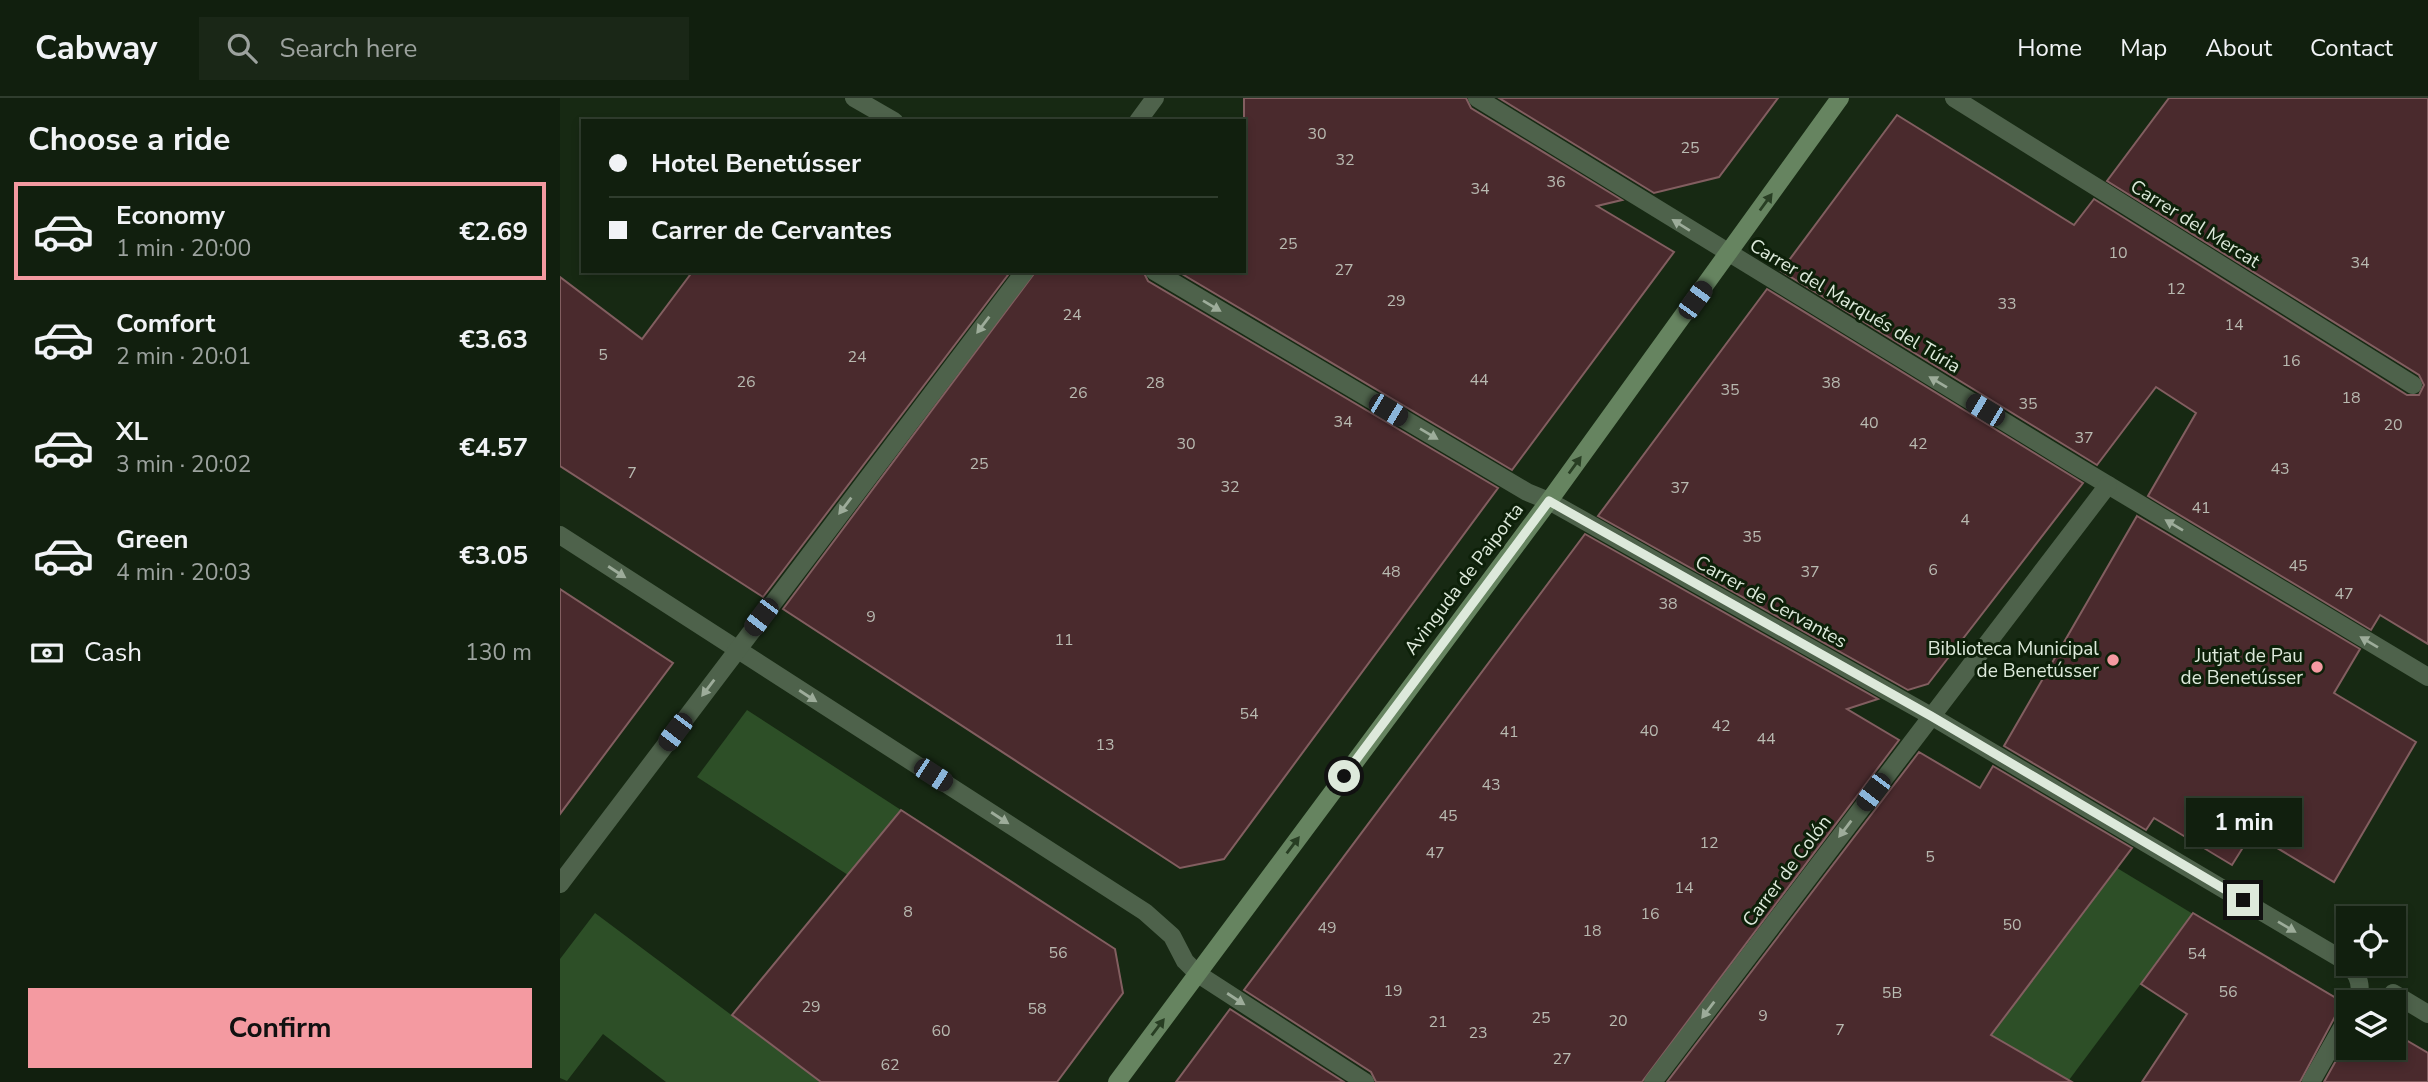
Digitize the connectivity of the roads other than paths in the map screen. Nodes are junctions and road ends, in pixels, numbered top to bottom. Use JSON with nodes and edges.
{"nodes":[{"id":1,"x":854,"y":98,"type":"edge"},
{"id":2,"x":1155,"y":98,"type":"edge"},
{"id":3,"x":1477,"y":98,"type":"edge"},
{"id":4,"x":1840,"y":98,"type":"edge"},
{"id":5,"x":1954,"y":98,"type":"edge"},
{"id":6,"x":891,"y":119,"type":"edge"},
{"id":7,"x":1139,"y":119,"type":"edge"},
{"id":8,"x":1729,"y":254,"type":"junction"},
{"id":9,"x":1023,"y":273,"type":"edge"},
{"id":10,"x":1157,"y":273,"type":"edge"},
{"id":11,"x":2413,"y":385,"type":"dead end"},
{"id":12,"x":2108,"y":485,"type":"junction"},
{"id":13,"x":1549,"y":501,"type":"junction"},
{"id":14,"x":560,"y":535,"type":"edge"},
{"id":15,"x":736,"y":650,"type":"junction"},
{"id":16,"x":2428,"y":677,"type":"edge"},
{"id":17,"x":1931,"y":716,"type":"junction"},
{"id":18,"x":560,"y":884,"type":"edge"},
{"id":19,"x":1198,"y":974,"type":"junction"},
{"id":20,"x":2358,"y":990,"type":"edge"},
{"id":21,"x":2406,"y":1001,"type":"edge"},
{"id":22,"x":2428,"y":1014,"type":"edge"},
{"id":23,"x":2336,"y":1038,"type":"edge"},
{"id":24,"x":1117,"y":1082,"type":"edge"},
{"id":25,"x":1365,"y":1082,"type":"edge"},
{"id":26,"x":1653,"y":1082,"type":"edge"},
{"id":27,"x":2311,"y":1082,"type":"edge"}],
"edges":[{"from":1,"to":6,"type":"street"},
{"from":2,"to":7,"type":"street"},
{"from":8,"to":3,"type":"street","name":"Carrer del Marqués del Túria","one_way":true},
{"from":8,"to":4,"type":"street","name":"Avinguda de Paiporta","one_way":true},
{"from":5,"to":11,"type":"street","name":"Carrer del Mercat"},
{"from":12,"to":8,"type":"street","name":"Carrer del Marqués del Túria","one_way":true},
{"from":13,"to":8,"type":"street","name":"Avinguda de Paiporta","one_way":true},
{"from":9,"to":15,"type":"street","one_way":true},
{"from":10,"to":13,"type":"street","name":"Carrer de Cervantes","one_way":true},
{"from":16,"to":12,"type":"street","name":"Carrer del Marqués del Túria","one_way":true},
{"from":12,"to":17,"type":"street","name":"Carrer de Colón"},
{"from":13,"to":17,"type":"street","name":"Carrer de Cervantes"},
{"from":19,"to":13,"type":"street","name":"Avinguda de Paiporta","one_way":true},
{"from":14,"to":15,"type":"street","one_way":true},
{"from":15,"to":18,"type":"street","one_way":true},
{"from":15,"to":19,"type":"street","one_way":true},
{"from":17,"to":20,"type":"street","name":"Carrer de Cervantes","one_way":true},
{"from":17,"to":26,"type":"street","name":"Carrer de Colón","one_way":true},
{"from":24,"to":19,"type":"street","name":"Avinguda de Paiporta","one_way":true},
{"from":19,"to":25,"type":"street","one_way":true},
{"from":21,"to":22,"type":"street"},
{"from":23,"to":27,"type":"street"}]}
